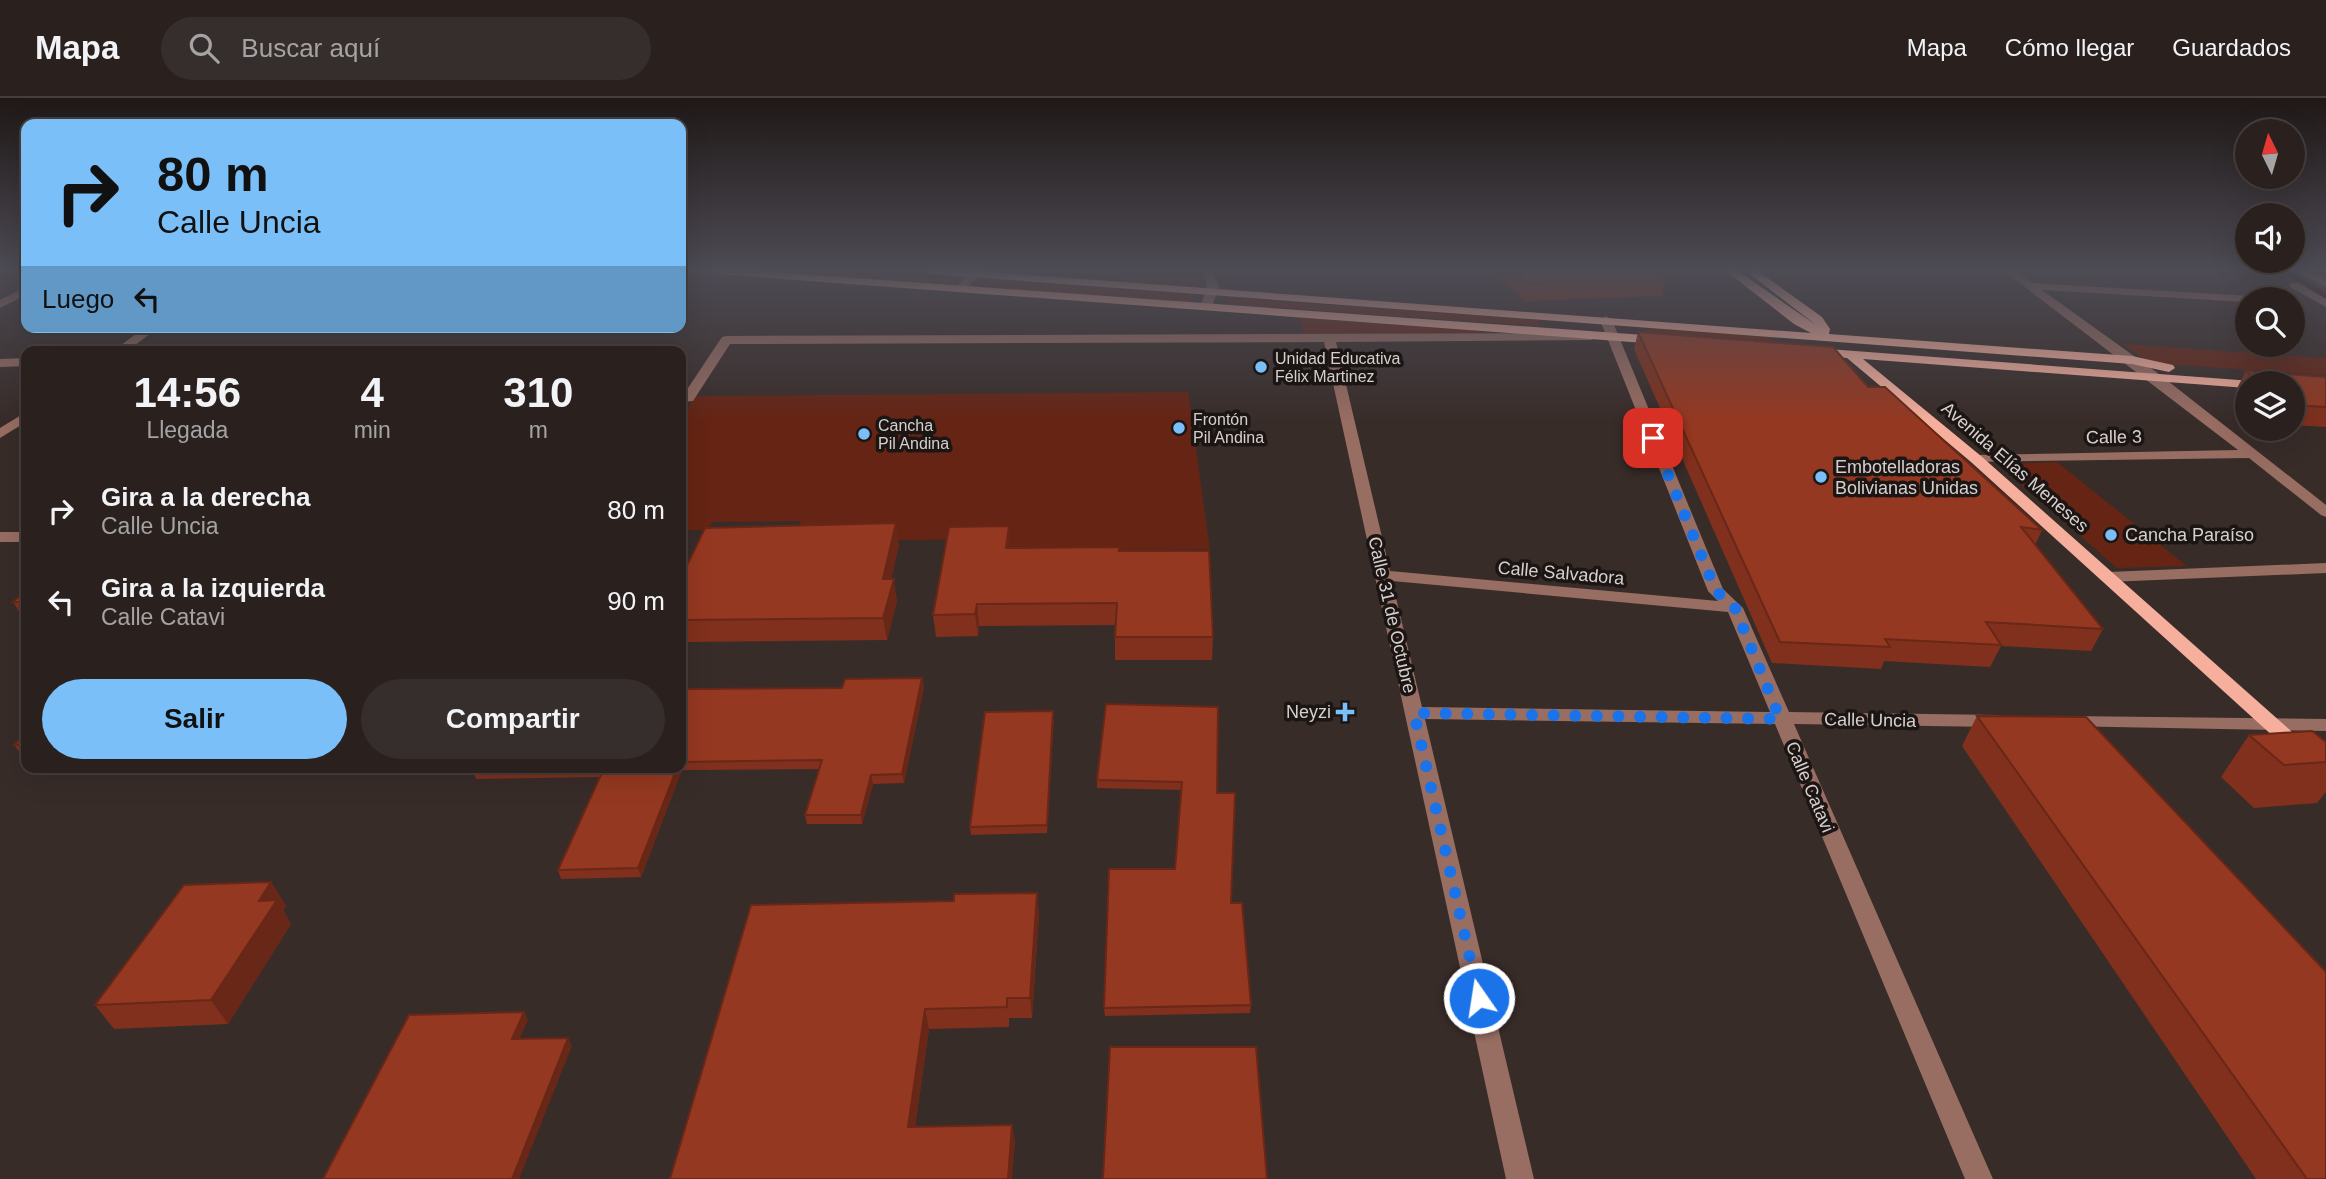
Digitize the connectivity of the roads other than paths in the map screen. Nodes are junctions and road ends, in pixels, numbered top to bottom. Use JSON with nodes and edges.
{"nodes":[{"id":1,"x":1402,"y":321,"type":"edge"},
{"id":2,"x":1607,"y":321,"type":"edge"},
{"id":3,"x":1624,"y":321,"type":"edge"},
{"id":4,"x":1799,"y":321,"type":"edge"},
{"id":5,"x":1819,"y":321,"type":"edge"},
{"id":6,"x":2078,"y":321,"type":"edge"},
{"id":7,"x":145,"y":333,"type":"edge"},
{"id":8,"x":1612,"y":337,"type":"junction"},
{"id":9,"x":1329,"y":338,"type":"junction"},
{"id":10,"x":1830,"y":338,"type":"junction"},
{"id":11,"x":1678,"y":341,"type":"edge"},
{"id":12,"x":126,"y":346,"type":"edge"},
{"id":13,"x":1797,"y":350,"type":"edge"},
{"id":14,"x":1850,"y":354,"type":"junction"},
{"id":15,"x":2132,"y":360,"type":"junction"},
{"id":16,"x":21,"y":362,"type":"edge"},
{"id":17,"x":0,"y":363,"type":"edge"},
{"id":18,"x":2235,"y":373,"type":"edge"},
{"id":19,"x":2154,"y":377,"type":"junction"},
{"id":20,"x":2235,"y":383,"type":"edge"},
{"id":21,"x":686,"y":398,"type":"edge"},
{"id":22,"x":21,"y":419,"type":"edge"},
{"id":23,"x":0,"y":434,"type":"edge"},
{"id":24,"x":2252,"y":454,"type":"junction"},
{"id":25,"x":1976,"y":459,"type":"junction"},
{"id":26,"x":2326,"y":512,"type":"edge"},
{"id":27,"x":0,"y":537,"type":"edge"},
{"id":28,"x":21,"y":537,"type":"edge"},
{"id":29,"x":2326,"y":568,"type":"edge"},
{"id":30,"x":1384,"y":575,"type":"junction"},
{"id":31,"x":2108,"y":577,"type":"junction"},
{"id":32,"x":1735,"y":608,"type":"junction"},
{"id":33,"x":1414,"y":713,"type":"junction"},
{"id":34,"x":1780,"y":719,"type":"junction"},
{"id":35,"x":2018,"y":721,"type":"edge"},
{"id":36,"x":2046,"y":722,"type":"edge"},
{"id":37,"x":2270,"y":724,"type":"junction"},
{"id":38,"x":2326,"y":725,"type":"edge"},
{"id":39,"x":2326,"y":773,"type":"edge"},
{"id":40,"x":1520,"y":1179,"type":"edge"},
{"id":41,"x":1979,"y":1179,"type":"edge"}],
"edges":[{"from":1,"to":8,"type":"main road"},
{"from":2,"to":8,"type":"street","name":"Calle Catavi"},
{"from":3,"to":10,"type":"main road"},
{"from":4,"to":10,"type":"main road","name":"Avenida Elías Meneses"},
{"from":5,"to":10,"type":"main road","name":"Avenida Elías Meneses"},
{"from":6,"to":15,"type":"street"},
{"from":7,"to":12,"type":"street"},
{"from":8,"to":9,"type":"street"},
{"from":8,"to":11,"type":"main road"},
{"from":8,"to":32,"type":"street","name":"Calle Catavi"},
{"from":9,"to":21,"type":"street"},
{"from":9,"to":30,"type":"street","name":"Calle 31 de Octubre"},
{"from":10,"to":14,"type":"main road","name":"Avenida Elías Meneses"},
{"from":10,"to":15,"type":"main road"},
{"from":13,"to":14,"type":"main road"},
{"from":14,"to":19,"type":"main road"},
{"from":14,"to":25,"type":"main road","name":"Avenida Elías Meneses"},
{"from":15,"to":18,"type":"main road"},
{"from":15,"to":19,"type":"street"},
{"from":16,"to":17,"type":"street"},
{"from":19,"to":20,"type":"main road"},
{"from":19,"to":24,"type":"street"},
{"from":22,"to":23,"type":"street"},
{"from":24,"to":25,"type":"street","name":"Calle 3"},
{"from":24,"to":26,"type":"street"},
{"from":25,"to":31,"type":"main road","name":"Avenida Elías Meneses"},
{"from":27,"to":28,"type":"street"},
{"from":29,"to":31,"type":"street"},
{"from":30,"to":32,"type":"street","name":"Calle Salvadora"},
{"from":30,"to":33,"type":"street","name":"Calle 31 de Octubre"},
{"from":31,"to":37,"type":"main road","name":"Avenida Elías Meneses"},
{"from":32,"to":34,"type":"street","name":"Calle Catavi"},
{"from":33,"to":34,"type":"street","name":"Calle Uncia"},
{"from":33,"to":40,"type":"street","name":"Calle 31 de Octubre"},
{"from":34,"to":35,"type":"street","name":"Calle Uncia"},
{"from":34,"to":41,"type":"street","name":"Calle Catavi"},
{"from":36,"to":37,"type":"street"},
{"from":37,"to":38,"type":"street"},
{"from":37,"to":39,"type":"main road","name":"Avenida Elías Meneses"}]}
